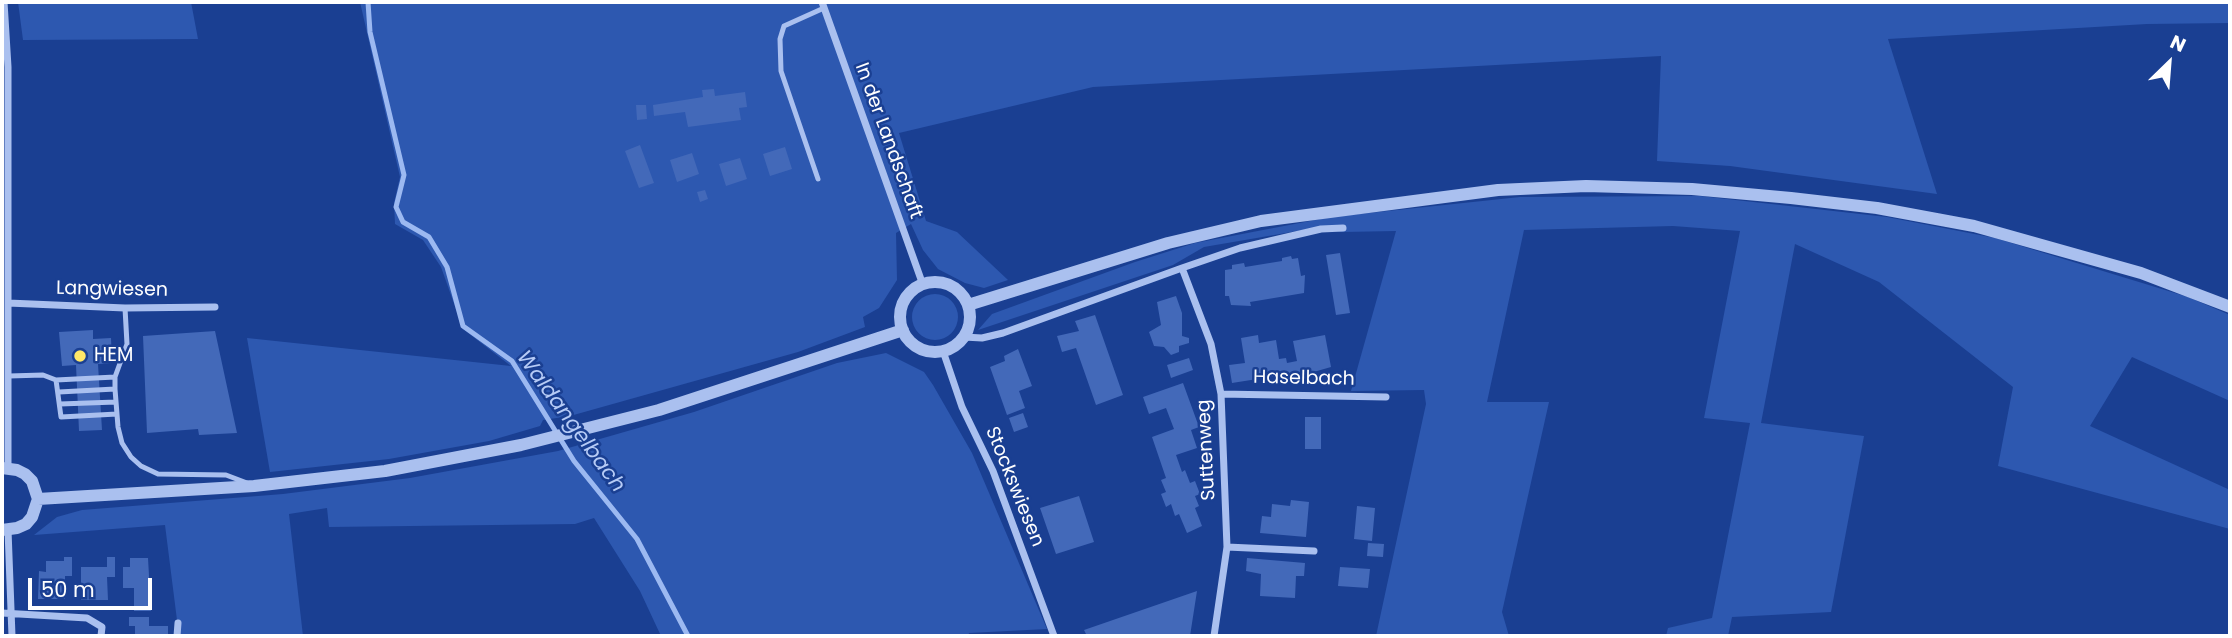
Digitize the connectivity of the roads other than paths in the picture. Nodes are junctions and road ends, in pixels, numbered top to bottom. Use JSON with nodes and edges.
{"nodes":[{"id":1,"x":4,"y":2,"type":"edge"},
{"id":2,"x":823,"y":5,"type":"edge"},
{"id":3,"x":5,"y":67,"type":"edge"},
{"id":4,"x":818,"y":179,"type":"dead end"},
{"id":5,"x":1343,"y":228,"type":"dead end"},
{"id":6,"x":1182,"y":268,"type":"junction"},
{"id":7,"x":923,"y":285,"type":"junction"},
{"id":8,"x":8,"y":303,"type":"junction"},
{"id":9,"x":968,"y":305,"type":"junction"},
{"id":10,"x":215,"y":307,"type":"dead end"},
{"id":11,"x":2230,"y":307,"type":"edge"},
{"id":12,"x":125,"y":308,"type":"junction"},
{"id":13,"x":903,"y":330,"type":"junction"},
{"id":14,"x":964,"y":337,"type":"junction"},
{"id":15,"x":943,"y":351,"type":"junction"},
{"id":16,"x":9,"y":376,"type":"junction"},
{"id":17,"x":115,"y":377,"type":"junction"},
{"id":18,"x":56,"y":380,"type":"junction"},
{"id":19,"x":115,"y":389,"type":"junction"},
{"id":20,"x":59,"y":392,"type":"junction"},
{"id":21,"x":1221,"y":394,"type":"junction"},
{"id":22,"x":1386,"y":397,"type":"dead end"},
{"id":23,"x":116,"y":402,"type":"junction"},
{"id":24,"x":60,"y":404,"type":"junction"},
{"id":25,"x":117,"y":414,"type":"junction"},
{"id":26,"x":5,"y":468,"type":"edge"},
{"id":27,"x":254,"y":486,"type":"junction"},
{"id":28,"x":38,"y":499,"type":"junction"},
{"id":29,"x":5,"y":530,"type":"edge"},
{"id":30,"x":1227,"y":547,"type":"junction"},
{"id":31,"x":1314,"y":551,"type":"dead end"},
{"id":32,"x":2,"y":613,"type":"edge"},
{"id":33,"x":13,"y":613,"type":"junction"},
{"id":34,"x":178,"y":623,"type":"dead end"},
{"id":35,"x":12,"y":636,"type":"edge"},
{"id":36,"x":101,"y":636,"type":"edge"},
{"id":37,"x":177,"y":636,"type":"edge"},
{"id":38,"x":1054,"y":636,"type":"edge"},
{"id":39,"x":1214,"y":636,"type":"edge"}],
"edges":[{"from":1,"to":3,"type":"street"},
{"from":2,"to":4,"type":"lane"},
{"from":2,"to":7,"type":"street","name":"In der Landschaft"},
{"from":3,"to":8,"type":"street"},
{"from":5,"to":6,"type":"street"},
{"from":6,"to":14,"type":"street"},
{"from":6,"to":21,"type":"street","name":"Suttenweg"},
{"from":7,"to":9,"type":"street"},
{"from":7,"to":13,"type":"street"},
{"from":8,"to":12,"type":"street","name":"Langwiesen"},
{"from":8,"to":16,"type":"street"},
{"from":9,"to":11,"type":"street"},
{"from":9,"to":14,"type":"street"},
{"from":10,"to":12,"type":"street","name":"Langwiesen"},
{"from":12,"to":17,"type":"lane"},
{"from":13,"to":15,"type":"street"},
{"from":13,"to":27,"type":"street"},
{"from":14,"to":15,"type":"street"},
{"from":15,"to":38,"type":"street","name":"Stockswiesen"},
{"from":16,"to":18,"type":"lane"},
{"from":16,"to":26,"type":"street"},
{"from":17,"to":18,"type":"lane"},
{"from":17,"to":19,"type":"lane"},
{"from":18,"to":20,"type":"lane"},
{"from":19,"to":20,"type":"lane"},
{"from":19,"to":23,"type":"lane"},
{"from":20,"to":24,"type":"lane"},
{"from":21,"to":22,"type":"street","name":"Haselbach"},
{"from":21,"to":30,"type":"street","name":"Suttenweg"},
{"from":23,"to":24,"type":"lane"},
{"from":23,"to":25,"type":"lane"},
{"from":24,"to":25,"type":"lane"},
{"from":25,"to":27,"type":"lane"},
{"from":26,"to":28,"type":"street"},
{"from":27,"to":28,"type":"street"},
{"from":28,"to":29,"type":"street"},
{"from":29,"to":33,"type":"street"},
{"from":30,"to":31,"type":"street"},
{"from":30,"to":39,"type":"street","name":"Suttenweg"},
{"from":32,"to":33,"type":"street"},
{"from":33,"to":35,"type":"street"},
{"from":33,"to":36,"type":"street"},
{"from":34,"to":37,"type":"street"}]}
